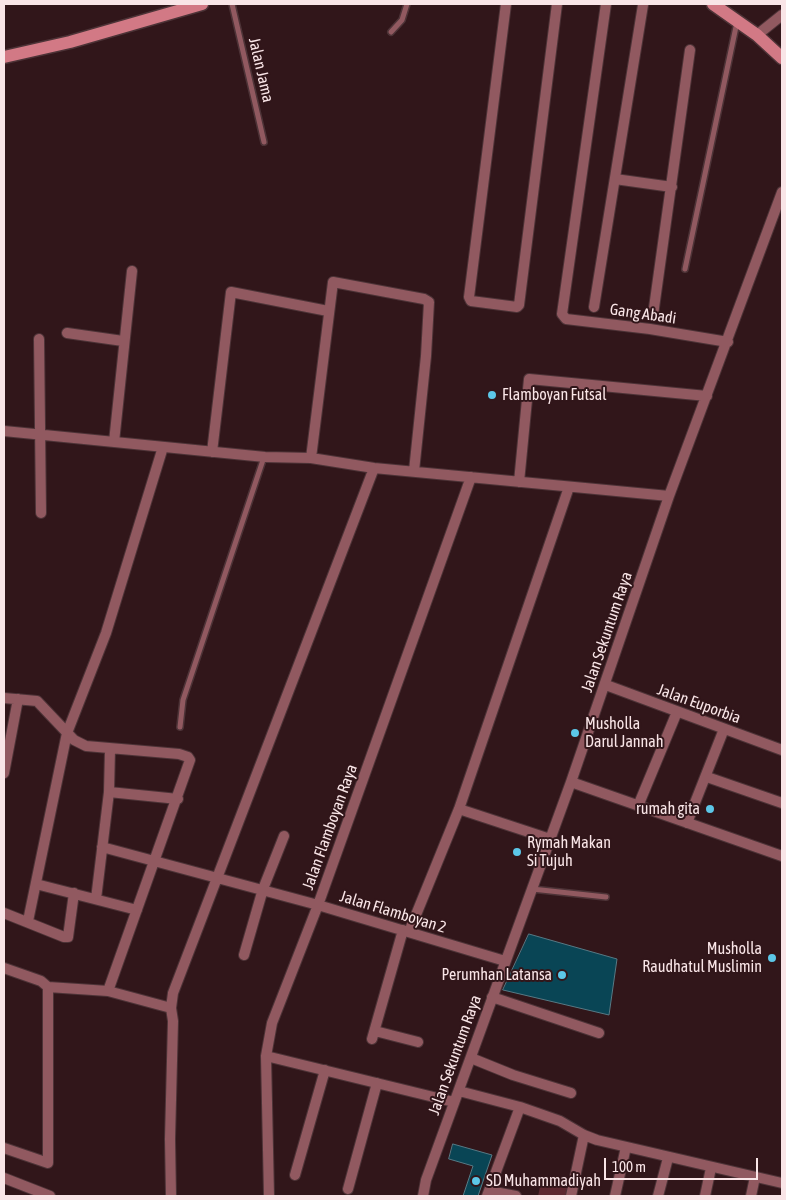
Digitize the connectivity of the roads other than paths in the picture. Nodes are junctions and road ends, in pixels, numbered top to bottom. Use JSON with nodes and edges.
{"nodes":[{"id":1,"x":202,"y":4,"type":"edge"},
{"id":2,"x":232,"y":4,"type":"edge"},
{"id":3,"x":407,"y":4,"type":"edge"},
{"id":4,"x":506,"y":4,"type":"edge"},
{"id":5,"x":557,"y":4,"type":"edge"},
{"id":6,"x":606,"y":4,"type":"edge"},
{"id":7,"x":643,"y":4,"type":"edge"},
{"id":8,"x":718,"y":5,"type":"edge"},
{"id":9,"x":782,"y":15,"type":"edge"},
{"id":10,"x":737,"y":21,"type":"junction"},
{"id":11,"x":391,"y":32,"type":"dead end"},
{"id":12,"x":757,"y":36,"type":"junction"},
{"id":13,"x":690,"y":50,"type":"dead end"},
{"id":14,"x":4,"y":57,"type":"edge"},
{"id":15,"x":782,"y":58,"type":"edge"},
{"id":16,"x":264,"y":142,"type":"dead end"},
{"id":17,"x":615,"y":180,"type":"junction"},
{"id":18,"x":672,"y":186,"type":"junction"},
{"id":19,"x":782,"y":192,"type":"edge"},
{"id":20,"x":685,"y":269,"type":"dead end"},
{"id":21,"x":132,"y":271,"type":"dead end"},
{"id":22,"x":594,"y":307,"type":"dead end"},
{"id":23,"x":328,"y":311,"type":"junction"},
{"id":24,"x":653,"y":315,"type":"dead end"},
{"id":25,"x":67,"y":333,"type":"dead end"},
{"id":26,"x":39,"y":339,"type":"dead end"},
{"id":27,"x":123,"y":341,"type":"junction"},
{"id":28,"x":728,"y":342,"type":"junction"},
{"id":29,"x":707,"y":396,"type":"junction"},
{"id":30,"x":4,"y":431,"type":"edge"},
{"id":31,"x":38,"y":434,"type":"junction"},
{"id":32,"x":114,"y":442,"type":"junction"},
{"id":33,"x":164,"y":447,"type":"junction"},
{"id":34,"x":212,"y":452,"type":"junction"},
{"id":35,"x":264,"y":457,"type":"junction"},
{"id":36,"x":311,"y":458,"type":"junction"},
{"id":37,"x":374,"y":468,"type":"junction"},
{"id":38,"x":414,"y":471,"type":"junction"},
{"id":39,"x":471,"y":477,"type":"junction"},
{"id":40,"x":519,"y":482,"type":"junction"},
{"id":41,"x":570,"y":487,"type":"junction"},
{"id":42,"x":669,"y":496,"type":"junction"},
{"id":43,"x":41,"y":513,"type":"dead end"},
{"id":44,"x":606,"y":685,"type":"junction"},
{"id":45,"x":4,"y":698,"type":"edge"},
{"id":46,"x":18,"y":698,"type":"junction"},
{"id":47,"x":677,"y":712,"type":"junction"},
{"id":48,"x":180,"y":727,"type":"dead end"},
{"id":49,"x":724,"y":729,"type":"junction"},
{"id":50,"x":67,"y":733,"type":"junction"},
{"id":51,"x":110,"y":749,"type":"junction"},
{"id":52,"x":782,"y":750,"type":"edge"},
{"id":53,"x":4,"y":773,"type":"edge"},
{"id":54,"x":707,"y":777,"type":"junction"},
{"id":55,"x":571,"y":782,"type":"junction"},
{"id":56,"x":109,"y":792,"type":"junction"},
{"id":57,"x":178,"y":799,"type":"junction"},
{"id":58,"x":782,"y":803,"type":"edge"},
{"id":59,"x":638,"y":806,"type":"junction"},
{"id":60,"x":459,"y":809,"type":"junction"},
{"id":61,"x":688,"y":823,"type":"junction"},
{"id":62,"x":284,"y":836,"type":"dead end"},
{"id":63,"x":550,"y":839,"type":"junction"},
{"id":64,"x":102,"y":846,"type":"junction"},
{"id":65,"x":782,"y":856,"type":"edge"},
{"id":66,"x":155,"y":862,"type":"junction"},
{"id":67,"x":218,"y":878,"type":"junction"},
{"id":68,"x":36,"y":884,"type":"junction"},
{"id":69,"x":532,"y":889,"type":"junction"},
{"id":70,"x":264,"y":890,"type":"junction"},
{"id":71,"x":74,"y":893,"type":"junction"},
{"id":72,"x":606,"y":896,"type":"dead end"},
{"id":73,"x":96,"y":899,"type":"junction"},
{"id":74,"x":318,"y":905,"type":"junction"},
{"id":75,"x":137,"y":910,"type":"junction"},
{"id":76,"x":4,"y":913,"type":"edge"},
{"id":77,"x":28,"y":922,"type":"junction"},
{"id":78,"x":406,"y":931,"type":"junction"},
{"id":79,"x":244,"y":955,"type":"dead end"},
{"id":80,"x":505,"y":961,"type":"junction"},
{"id":81,"x":4,"y":968,"type":"edge"},
{"id":82,"x":48,"y":987,"type":"junction"},
{"id":83,"x":108,"y":991,"type":"junction"},
{"id":84,"x":492,"y":997,"type":"junction"},
{"id":85,"x":171,"y":1008,"type":"junction"},
{"id":86,"x":599,"y":1033,"type":"dead end"},
{"id":87,"x":418,"y":1042,"type":"dead end"},
{"id":88,"x":266,"y":1056,"type":"junction"},
{"id":89,"x":471,"y":1058,"type":"junction"},
{"id":90,"x":325,"y":1070,"type":"junction"},
{"id":91,"x":377,"y":1083,"type":"junction"},
{"id":92,"x":459,"y":1091,"type":"junction"},
{"id":93,"x":571,"y":1093,"type":"dead end"},
{"id":94,"x":454,"y":1102,"type":"junction"},
{"id":95,"x":520,"y":1107,"type":"junction"},
{"id":96,"x":584,"y":1135,"type":"junction"},
{"id":97,"x":626,"y":1147,"type":"junction"},
{"id":98,"x":4,"y":1148,"type":"edge"},
{"id":99,"x":668,"y":1158,"type":"junction"},
{"id":100,"x":711,"y":1168,"type":"junction"},
{"id":101,"x":294,"y":1175,"type":"dead end"},
{"id":102,"x":755,"y":1177,"type":"junction"},
{"id":103,"x":4,"y":1178,"type":"edge"},
{"id":104,"x":782,"y":1183,"type":"edge"},
{"id":105,"x":348,"y":1190,"type":"dead end"},
{"id":106,"x":488,"y":1193,"type":"edge"},
{"id":107,"x":50,"y":1196,"type":"edge"},
{"id":108,"x":171,"y":1196,"type":"edge"},
{"id":109,"x":269,"y":1196,"type":"edge"},
{"id":110,"x":423,"y":1196,"type":"edge"},
{"id":111,"x":516,"y":1196,"type":"edge"},
{"id":112,"x":571,"y":1196,"type":"edge"},
{"id":113,"x":615,"y":1196,"type":"edge"},
{"id":114,"x":658,"y":1196,"type":"edge"},
{"id":115,"x":705,"y":1196,"type":"edge"},
{"id":116,"x":751,"y":1196,"type":"edge"}],
"edges":[{"from":1,"to":14,"type":"main road"},
{"from":2,"to":16,"type":"lane","name":"Jalan Jama"},
{"from":3,"to":11,"type":"lane"},
{"from":4,"to":5,"type":"street"},
{"from":6,"to":28,"type":"street","name":"Gang Abadi"},
{"from":7,"to":17,"type":"street"},
{"from":8,"to":10,"type":"main road"},
{"from":9,"to":12,"type":"street"},
{"from":10,"to":12,"type":"main road"},
{"from":10,"to":20,"type":"lane"},
{"from":12,"to":15,"type":"main road"},
{"from":13,"to":18,"type":"street"},
{"from":17,"to":18,"type":"street"},
{"from":17,"to":22,"type":"street"},
{"from":18,"to":24,"type":"street"},
{"from":19,"to":28,"type":"street","name":"Jalan Sekuntum Raya"},
{"from":21,"to":27,"type":"street"},
{"from":23,"to":34,"type":"street"},
{"from":23,"to":36,"type":"street"},
{"from":23,"to":38,"type":"street"},
{"from":25,"to":27,"type":"street"},
{"from":26,"to":31,"type":"street"},
{"from":27,"to":32,"type":"street"},
{"from":28,"to":29,"type":"street","name":"Jalan Sekuntum Raya"},
{"from":29,"to":40,"type":"street"},
{"from":29,"to":42,"type":"street","name":"Jalan Sekuntum Raya"},
{"from":30,"to":31,"type":"street"},
{"from":31,"to":32,"type":"street"},
{"from":31,"to":43,"type":"street"},
{"from":32,"to":33,"type":"street"},
{"from":33,"to":34,"type":"street"},
{"from":33,"to":50,"type":"street"},
{"from":34,"to":35,"type":"street"},
{"from":35,"to":36,"type":"street"},
{"from":35,"to":48,"type":"lane"},
{"from":36,"to":37,"type":"street"},
{"from":37,"to":38,"type":"street"},
{"from":37,"to":67,"type":"street"},
{"from":38,"to":39,"type":"street"},
{"from":39,"to":40,"type":"street"},
{"from":39,"to":74,"type":"street","name":"Jalan Flamboyan Raya"},
{"from":40,"to":41,"type":"street"},
{"from":41,"to":42,"type":"street"},
{"from":41,"to":60,"type":"street"},
{"from":42,"to":44,"type":"street","name":"Jalan Sekuntum Raya"},
{"from":44,"to":47,"type":"street","name":"Jalan Euporbia"},
{"from":44,"to":55,"type":"street","name":"Jalan Sekuntum Raya"},
{"from":45,"to":46,"type":"street"},
{"from":46,"to":50,"type":"street"},
{"from":46,"to":53,"type":"street"},
{"from":47,"to":49,"type":"street","name":"Jalan Euporbia"},
{"from":47,"to":59,"type":"street"},
{"from":49,"to":52,"type":"street","name":"Jalan Euporbia"},
{"from":49,"to":54,"type":"street"},
{"from":50,"to":51,"type":"street"},
{"from":50,"to":68,"type":"street"},
{"from":51,"to":56,"type":"street"},
{"from":51,"to":57,"type":"street"},
{"from":54,"to":58,"type":"street"},
{"from":54,"to":61,"type":"street"},
{"from":55,"to":59,"type":"street"},
{"from":55,"to":63,"type":"street","name":"Jalan Sekuntum Raya"},
{"from":56,"to":57,"type":"street"},
{"from":56,"to":64,"type":"street"},
{"from":57,"to":66,"type":"street"},
{"from":59,"to":61,"type":"street"},
{"from":60,"to":63,"type":"street"},
{"from":60,"to":78,"type":"street"},
{"from":61,"to":65,"type":"street"},
{"from":62,"to":70,"type":"street"},
{"from":63,"to":69,"type":"street","name":"Jalan Sekuntum Raya"},
{"from":64,"to":66,"type":"street","name":"Jalan Flamboyan 2"},
{"from":64,"to":73,"type":"street"},
{"from":66,"to":67,"type":"street","name":"Jalan Flamboyan 2"},
{"from":66,"to":75,"type":"street"},
{"from":67,"to":70,"type":"street","name":"Jalan Flamboyan 2"},
{"from":67,"to":85,"type":"street"},
{"from":68,"to":71,"type":"street"},
{"from":68,"to":77,"type":"street"},
{"from":69,"to":72,"type":"lane"},
{"from":69,"to":80,"type":"street","name":"Jalan Sekuntum Raya"},
{"from":70,"to":74,"type":"street","name":"Jalan Flamboyan 2"},
{"from":70,"to":79,"type":"street"},
{"from":71,"to":73,"type":"street"},
{"from":71,"to":77,"type":"street"},
{"from":73,"to":75,"type":"street"},
{"from":74,"to":78,"type":"street","name":"Jalan Flamboyan 2"},
{"from":74,"to":88,"type":"street","name":"Jalan Flamboyan Raya"},
{"from":75,"to":83,"type":"street"},
{"from":76,"to":77,"type":"street"},
{"from":78,"to":80,"type":"street","name":"Jalan Flamboyan 2"},
{"from":78,"to":87,"type":"street"},
{"from":80,"to":84,"type":"street","name":"Jalan Sekuntum Raya"},
{"from":81,"to":82,"type":"street"},
{"from":82,"to":83,"type":"street"},
{"from":82,"to":98,"type":"street"},
{"from":83,"to":85,"type":"street"},
{"from":84,"to":86,"type":"street"},
{"from":84,"to":89,"type":"street","name":"Jalan Sekuntum Raya"},
{"from":85,"to":108,"type":"street"},
{"from":88,"to":90,"type":"street"},
{"from":88,"to":109,"type":"street","name":"Jalan Flamboyan Raya"},
{"from":89,"to":92,"type":"street","name":"Jalan Sekuntum Raya"},
{"from":89,"to":93,"type":"street"},
{"from":90,"to":91,"type":"street"},
{"from":90,"to":101,"type":"street"},
{"from":91,"to":94,"type":"street"},
{"from":91,"to":105,"type":"street"},
{"from":92,"to":94,"type":"street","name":"Jalan Sekuntum Raya"},
{"from":92,"to":95,"type":"street"},
{"from":94,"to":110,"type":"street","name":"Jalan Sekuntum Raya"},
{"from":95,"to":96,"type":"street"},
{"from":95,"to":106,"type":"street"},
{"from":96,"to":97,"type":"street"},
{"from":96,"to":112,"type":"street"},
{"from":97,"to":99,"type":"street"},
{"from":97,"to":113,"type":"street"},
{"from":99,"to":100,"type":"street"},
{"from":99,"to":114,"type":"street"},
{"from":100,"to":102,"type":"street"},
{"from":100,"to":115,"type":"street"},
{"from":102,"to":104,"type":"street"},
{"from":102,"to":116,"type":"street"},
{"from":103,"to":107,"type":"street"},
{"from":106,"to":111,"type":"street"}]}
